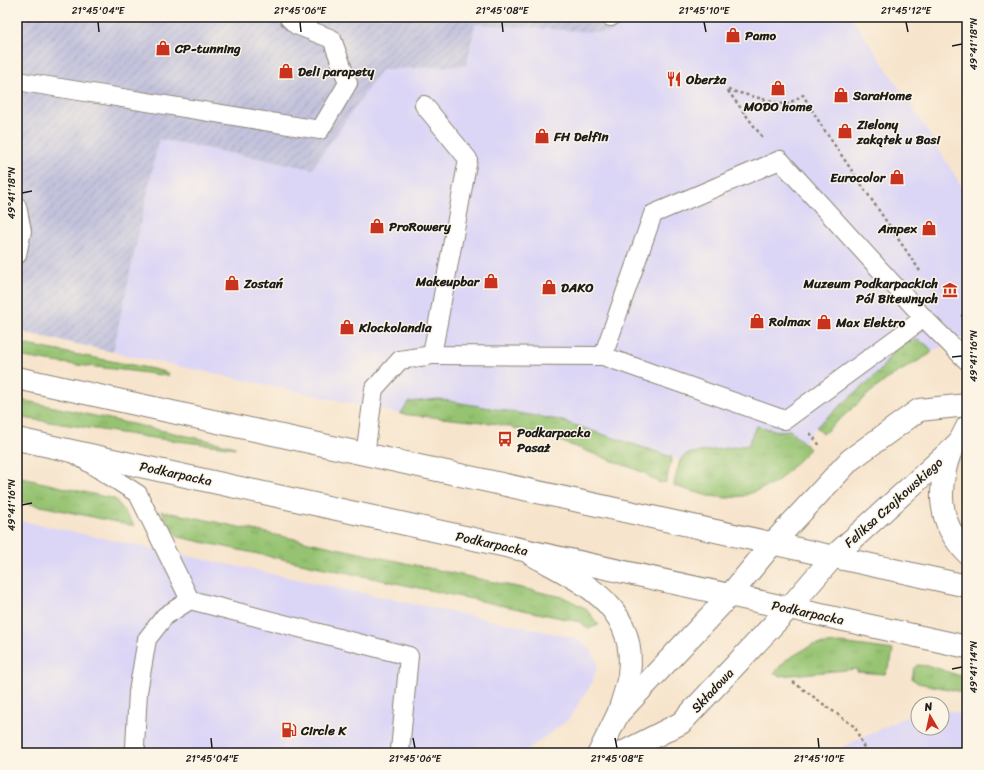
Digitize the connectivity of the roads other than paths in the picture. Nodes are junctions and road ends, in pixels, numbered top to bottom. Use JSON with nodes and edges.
{"nodes":[{"id":1,"x":288,"y":17,"type":"edge"},
{"id":2,"x":17,"y":81,"type":"edge"},
{"id":3,"x":424,"y":105,"type":"dead end"},
{"id":4,"x":17,"y":206,"type":"edge"},
{"id":5,"x":17,"y":255,"type":"edge"},
{"id":6,"x":924,"y":318,"type":"junction"},
{"id":7,"x":432,"y":356,"type":"junction"},
{"id":8,"x":603,"y":356,"type":"junction"},
{"id":9,"x":967,"y":361,"type":"edge"},
{"id":10,"x":17,"y":378,"type":"edge"},
{"id":11,"x":967,"y":405,"type":"edge"},
{"id":12,"x":967,"y":427,"type":"edge"},
{"id":13,"x":17,"y":439,"type":"edge"},
{"id":14,"x":67,"y":450,"type":"junction"},
{"id":15,"x":951,"y":450,"type":"junction"},
{"id":16,"x":365,"y":455,"type":"junction"},
{"id":17,"x":773,"y":543,"type":"junction"},
{"id":18,"x":524,"y":550,"type":"junction"},
{"id":19,"x":967,"y":553,"type":"edge"},
{"id":20,"x":833,"y":557,"type":"junction"},
{"id":21,"x":967,"y":586,"type":"edge"},
{"id":22,"x":730,"y":596,"type":"junction"},
{"id":23,"x":190,"y":600,"type":"junction"},
{"id":24,"x":789,"y":608,"type":"junction"},
{"id":25,"x":967,"y":646,"type":"edge"},
{"id":26,"x":618,"y":714,"type":"junction"},
{"id":27,"x":137,"y":753,"type":"edge"},
{"id":28,"x":402,"y":753,"type":"edge"},
{"id":29,"x":599,"y":753,"type":"edge"},
{"id":30,"x":622,"y":753,"type":"edge"}],
"edges":[{"from":1,"to":2,"type":"lane"},
{"from":3,"to":7,"type":"lane"},
{"from":4,"to":5,"type":"lane"},
{"from":6,"to":8,"type":"lane"},
{"from":6,"to":8,"type":"lane"},
{"from":6,"to":9,"type":"lane"},
{"from":7,"to":8,"type":"lane"},
{"from":7,"to":16,"type":"lane"},
{"from":10,"to":16,"type":"main road"},
{"from":11,"to":17,"type":"main road"},
{"from":12,"to":15,"type":"main road","name":"Feliksa Czajkowskiego"},
{"from":13,"to":14,"type":"main road","name":"Podkarpacka"},
{"from":14,"to":18,"type":"main road","name":"Podkarpacka"},
{"from":14,"to":23,"type":"lane"},
{"from":15,"to":19,"type":"main road"},
{"from":15,"to":20,"type":"main road","name":"Feliksa Czajkowskiego"},
{"from":16,"to":17,"type":"main road"},
{"from":17,"to":20,"type":"main road"},
{"from":17,"to":22,"type":"main road"},
{"from":18,"to":22,"type":"main road","name":"Podkarpacka"},
{"from":18,"to":26,"type":"main road"},
{"from":20,"to":21,"type":"main road"},
{"from":20,"to":24,"type":"main road","name":"Feliksa Czajkowskiego"},
{"from":22,"to":24,"type":"main road","name":"Podkarpacka"},
{"from":22,"to":26,"type":"main road"},
{"from":23,"to":27,"type":"lane"},
{"from":23,"to":28,"type":"lane"},
{"from":24,"to":25,"type":"main road","name":"Podkarpacka"},
{"from":24,"to":30,"type":"main road","name":"Składowa"},
{"from":26,"to":29,"type":"main road"}]}
